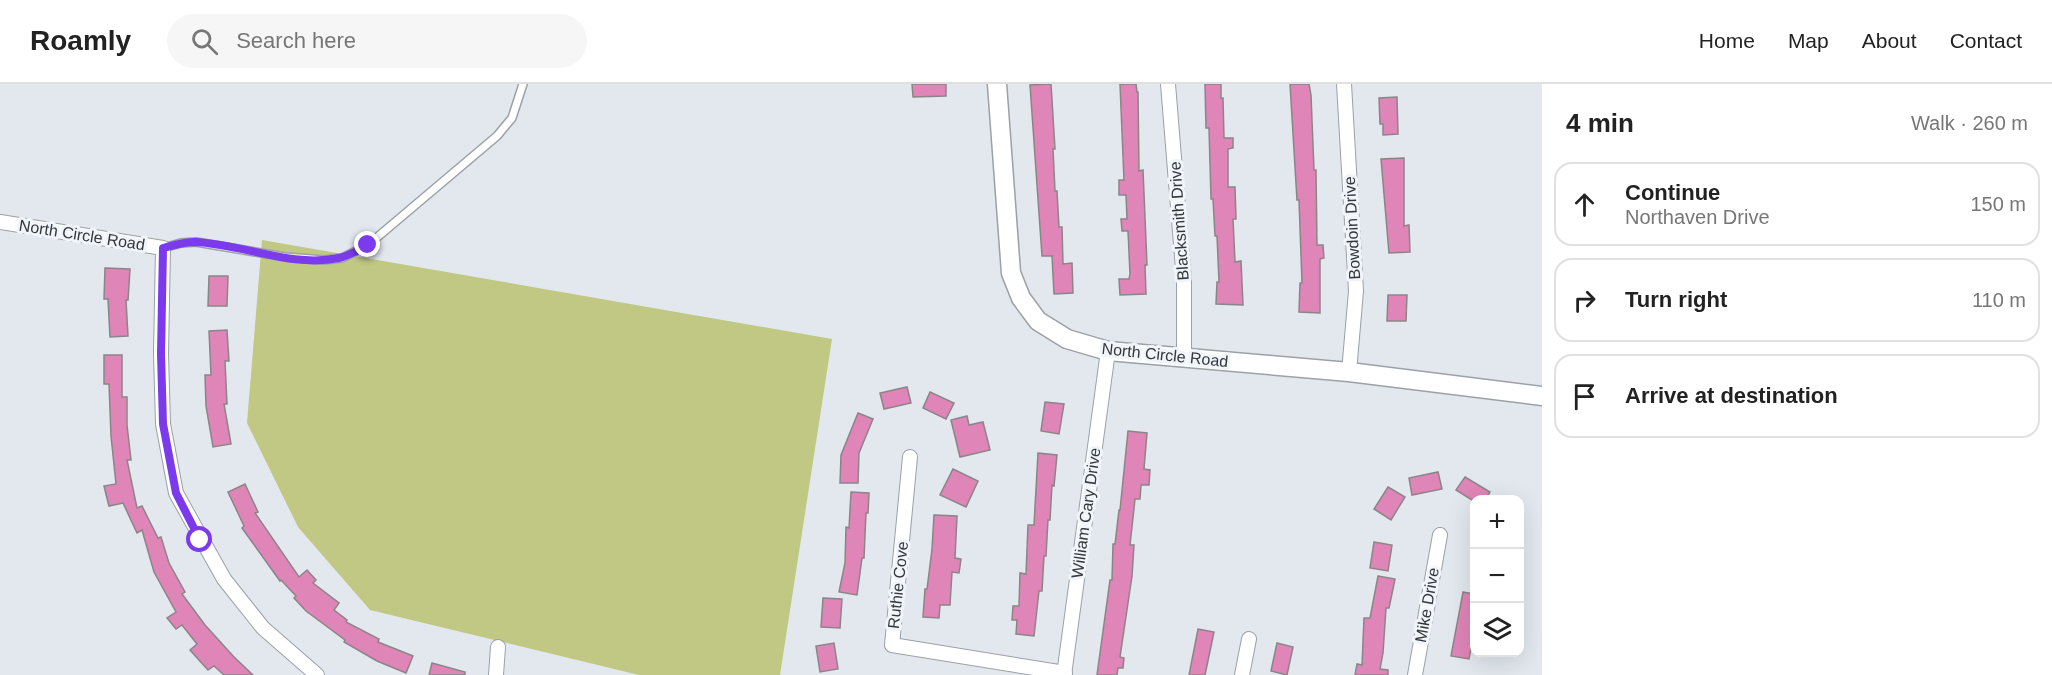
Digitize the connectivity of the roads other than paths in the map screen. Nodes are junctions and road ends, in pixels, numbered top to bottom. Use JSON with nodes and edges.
{"nodes":[{"id":1,"x":523,"y":84,"type":"edge"},
{"id":2,"x":997,"y":84,"type":"edge"},
{"id":3,"x":1168,"y":84,"type":"edge"},
{"id":4,"x":1344,"y":84,"type":"edge"},
{"id":5,"x":0,"y":222,"type":"edge"},
{"id":6,"x":163,"y":248,"type":"junction"},
{"id":7,"x":1108,"y":351,"type":"junction"},
{"id":8,"x":1184,"y":359,"type":"junction"},
{"id":9,"x":1349,"y":372,"type":"junction"},
{"id":10,"x":1542,"y":396,"type":"edge"},
{"id":11,"x":910,"y":457,"type":"dead end"},
{"id":12,"x":1440,"y":536,"type":"dead end"},
{"id":13,"x":1249,"y":639,"type":"dead end"},
{"id":14,"x":498,"y":647,"type":"dead end"},
{"id":15,"x":1065,"y":674,"type":"edge"},
{"id":16,"x":317,"y":675,"type":"edge"},
{"id":17,"x":496,"y":675,"type":"edge"},
{"id":18,"x":1242,"y":675,"type":"edge"},
{"id":19,"x":1415,"y":675,"type":"edge"}],
"edges":[{"from":1,"to":6,"type":"lane"},
{"from":2,"to":7,"type":"street","name":"North Circle Road"},
{"from":3,"to":8,"type":"street","name":"Blacksmith Drive"},
{"from":4,"to":9,"type":"street","name":"Bowdoin Drive"},
{"from":5,"to":6,"type":"street","name":"North Circle Road"},
{"from":6,"to":16,"type":"street"},
{"from":7,"to":8,"type":"street","name":"North Circle Road"},
{"from":7,"to":15,"type":"street","name":"William Cary Drive"},
{"from":8,"to":9,"type":"street","name":"North Circle Road"},
{"from":9,"to":10,"type":"street","name":"North Circle Road"},
{"from":11,"to":15,"type":"street","name":"Ruthie Cove"},
{"from":12,"to":19,"type":"street","name":"Mike Drive"},
{"from":13,"to":18,"type":"street"},
{"from":14,"to":17,"type":"street"}]}
